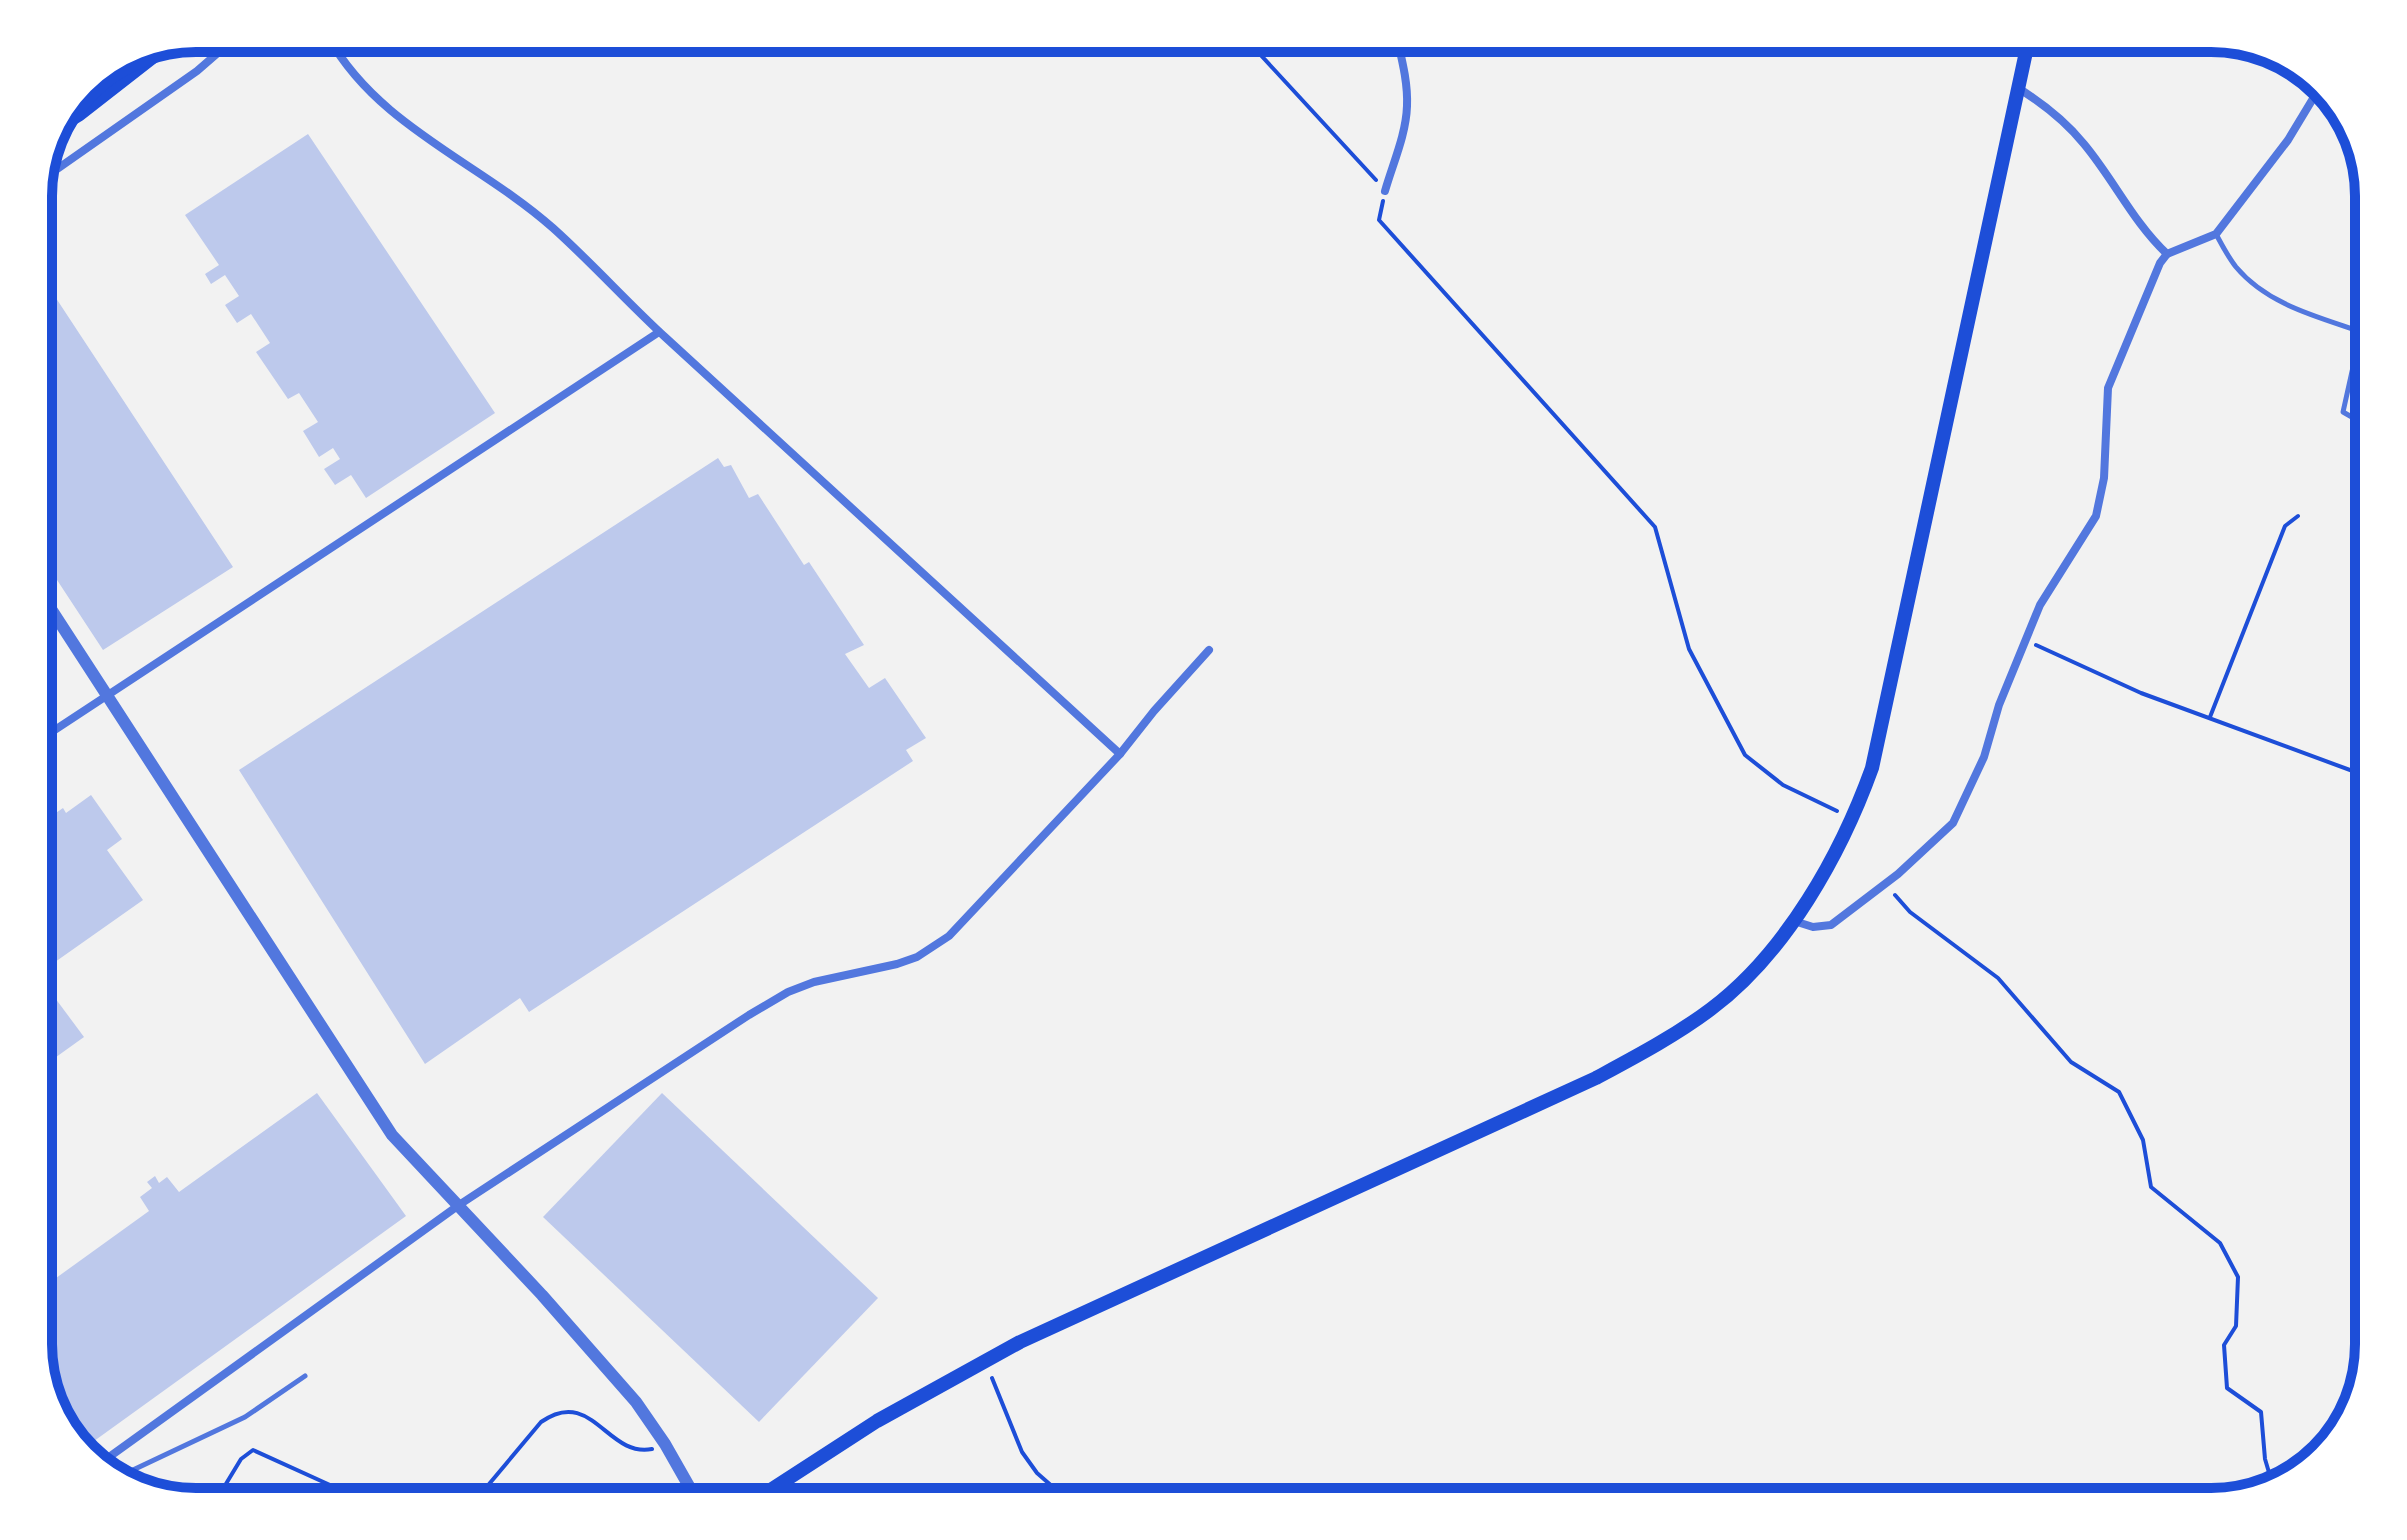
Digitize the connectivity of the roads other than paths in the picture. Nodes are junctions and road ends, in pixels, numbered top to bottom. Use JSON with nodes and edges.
{"nodes":[{"id":1,"x":219,"y":52,"type":"edge"},
{"id":2,"x":339,"y":52,"type":"edge"},
{"id":3,"x":1400,"y":52,"type":"edge"},
{"id":4,"x":2026,"y":52,"type":"edge"},
{"id":5,"x":146,"y":61,"type":"edge"},
{"id":6,"x":2018,"y":88,"type":"junction"},
{"id":7,"x":2314,"y":96,"type":"edge"},
{"id":8,"x":78,"y":114,"type":"edge"},
{"id":9,"x":54,"y":171,"type":"edge"},
{"id":10,"x":1385,"y":191,"type":"road end"},
{"id":11,"x":2216,"y":234,"type":"junction"},
{"id":12,"x":2167,"y":254,"type":"junction"},
{"id":13,"x":2355,"y":330,"type":"edge"},
{"id":14,"x":659,"y":332,"type":"junction"},
{"id":15,"x":2355,"y":351,"type":"edge"},
{"id":16,"x":2355,"y":419,"type":"edge"},
{"id":17,"x":52,"y":610,"type":"edge"},
{"id":18,"x":1209,"y":650,"type":"dead end"},
{"id":19,"x":108,"y":696,"type":"junction"},
{"id":20,"x":52,"y":732,"type":"edge"},
{"id":21,"x":1120,"y":754,"type":"junction"},
{"id":22,"x":1794,"y":921,"type":"junction"},
{"id":23,"x":459,"y":1205,"type":"junction"},
{"id":24,"x":305,"y":1376,"type":"dead end"},
{"id":25,"x":108,"y":1458,"type":"edge"},
{"id":26,"x":130,"y":1472,"type":"edge"},
{"id":27,"x":690,"y":1488,"type":"edge"},
{"id":28,"x":774,"y":1488,"type":"edge"}],
"edges":[{"from":1,"to":9,"type":"street"},
{"from":2,"to":14,"type":"street"},
{"from":3,"to":10,"type":"street"},
{"from":4,"to":6,"type":"main road"},
{"from":5,"to":8,"type":"highway"},
{"from":6,"to":12,"type":"street"},
{"from":6,"to":22,"type":"main road"},
{"from":7,"to":11,"type":"street"},
{"from":11,"to":12,"type":"street"},
{"from":11,"to":13,"type":"lane"},
{"from":12,"to":22,"type":"street"},
{"from":14,"to":19,"type":"street"},
{"from":14,"to":21,"type":"street"},
{"from":15,"to":16,"type":"lane"},
{"from":17,"to":19,"type":"street"},
{"from":18,"to":21,"type":"street"},
{"from":19,"to":20,"type":"street"},
{"from":19,"to":23,"type":"street"},
{"from":21,"to":23,"type":"street"},
{"from":22,"to":28,"type":"main road"},
{"from":23,"to":25,"type":"street"},
{"from":23,"to":27,"type":"street"},
{"from":24,"to":26,"type":"lane"}]}
